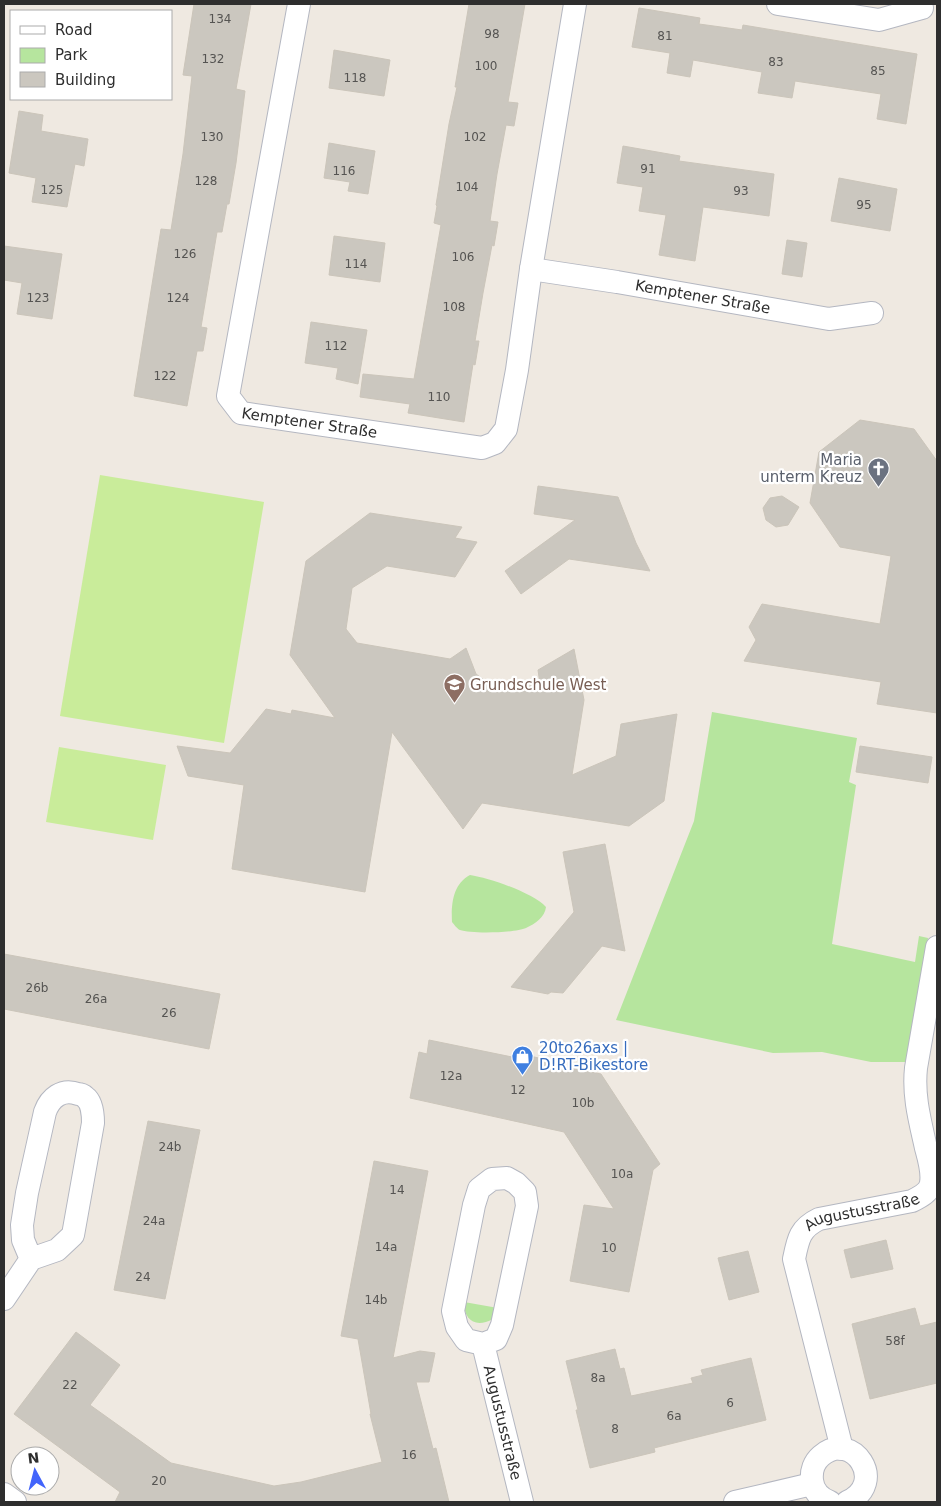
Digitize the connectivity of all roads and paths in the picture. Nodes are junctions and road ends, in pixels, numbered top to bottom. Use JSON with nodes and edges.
{"nodes":[{"id":1,"x":299,"y":4,"type":"edge"},
{"id":2,"x":575,"y":4,"type":"edge"},
{"id":3,"x":778,"y":4,"type":"edge"},
{"id":4,"x":922,"y":8,"type":"dead end"},
{"id":5,"x":531,"y":269,"type":"junction"},
{"id":6,"x":872,"y":313,"type":"dead end"},
{"id":7,"x":937,"y":947,"type":"edge"},
{"id":8,"x":31,"y":1259,"type":"junction"},
{"id":9,"x":4,"y":1299,"type":"edge"},
{"id":10,"x":483,"y":1344,"type":"junction"},
{"id":11,"x":842,"y":1449,"type":"junction"},
{"id":12,"x":812,"y":1484,"type":"junction"},
{"id":13,"x":4,"y":1494,"type":"edge"},
{"id":14,"x":852,"y":1501,"type":"edge"},
{"id":15,"x":15,"y":1502,"type":"edge"},
{"id":16,"x":522,"y":1502,"type":"edge"},
{"id":17,"x":735,"y":1502,"type":"edge"},
{"id":18,"x":830,"y":1502,"type":"edge"}],
"edges":[{"from":1,"to":5,"type":"street","name":"Kemptener Straße"},
{"from":2,"to":5,"type":"street","name":"Kemptener Straße"},
{"from":3,"to":4,"type":"street"},
{"from":5,"to":6,"type":"street","name":"Kemptener Straße"},
{"from":7,"to":11,"type":"street","name":"Augustusstraße"},
{"from":8,"to":8,"type":"street"},
{"from":8,"to":9,"type":"street"},
{"from":10,"to":10,"type":"street"},
{"from":10,"to":16,"type":"street","name":"Augustusstraße"},
{"from":11,"to":12,"type":"street"},
{"from":11,"to":14,"type":"street"},
{"from":12,"to":17,"type":"street"},
{"from":12,"to":18,"type":"street"},
{"from":13,"to":15,"type":"street"}]}
